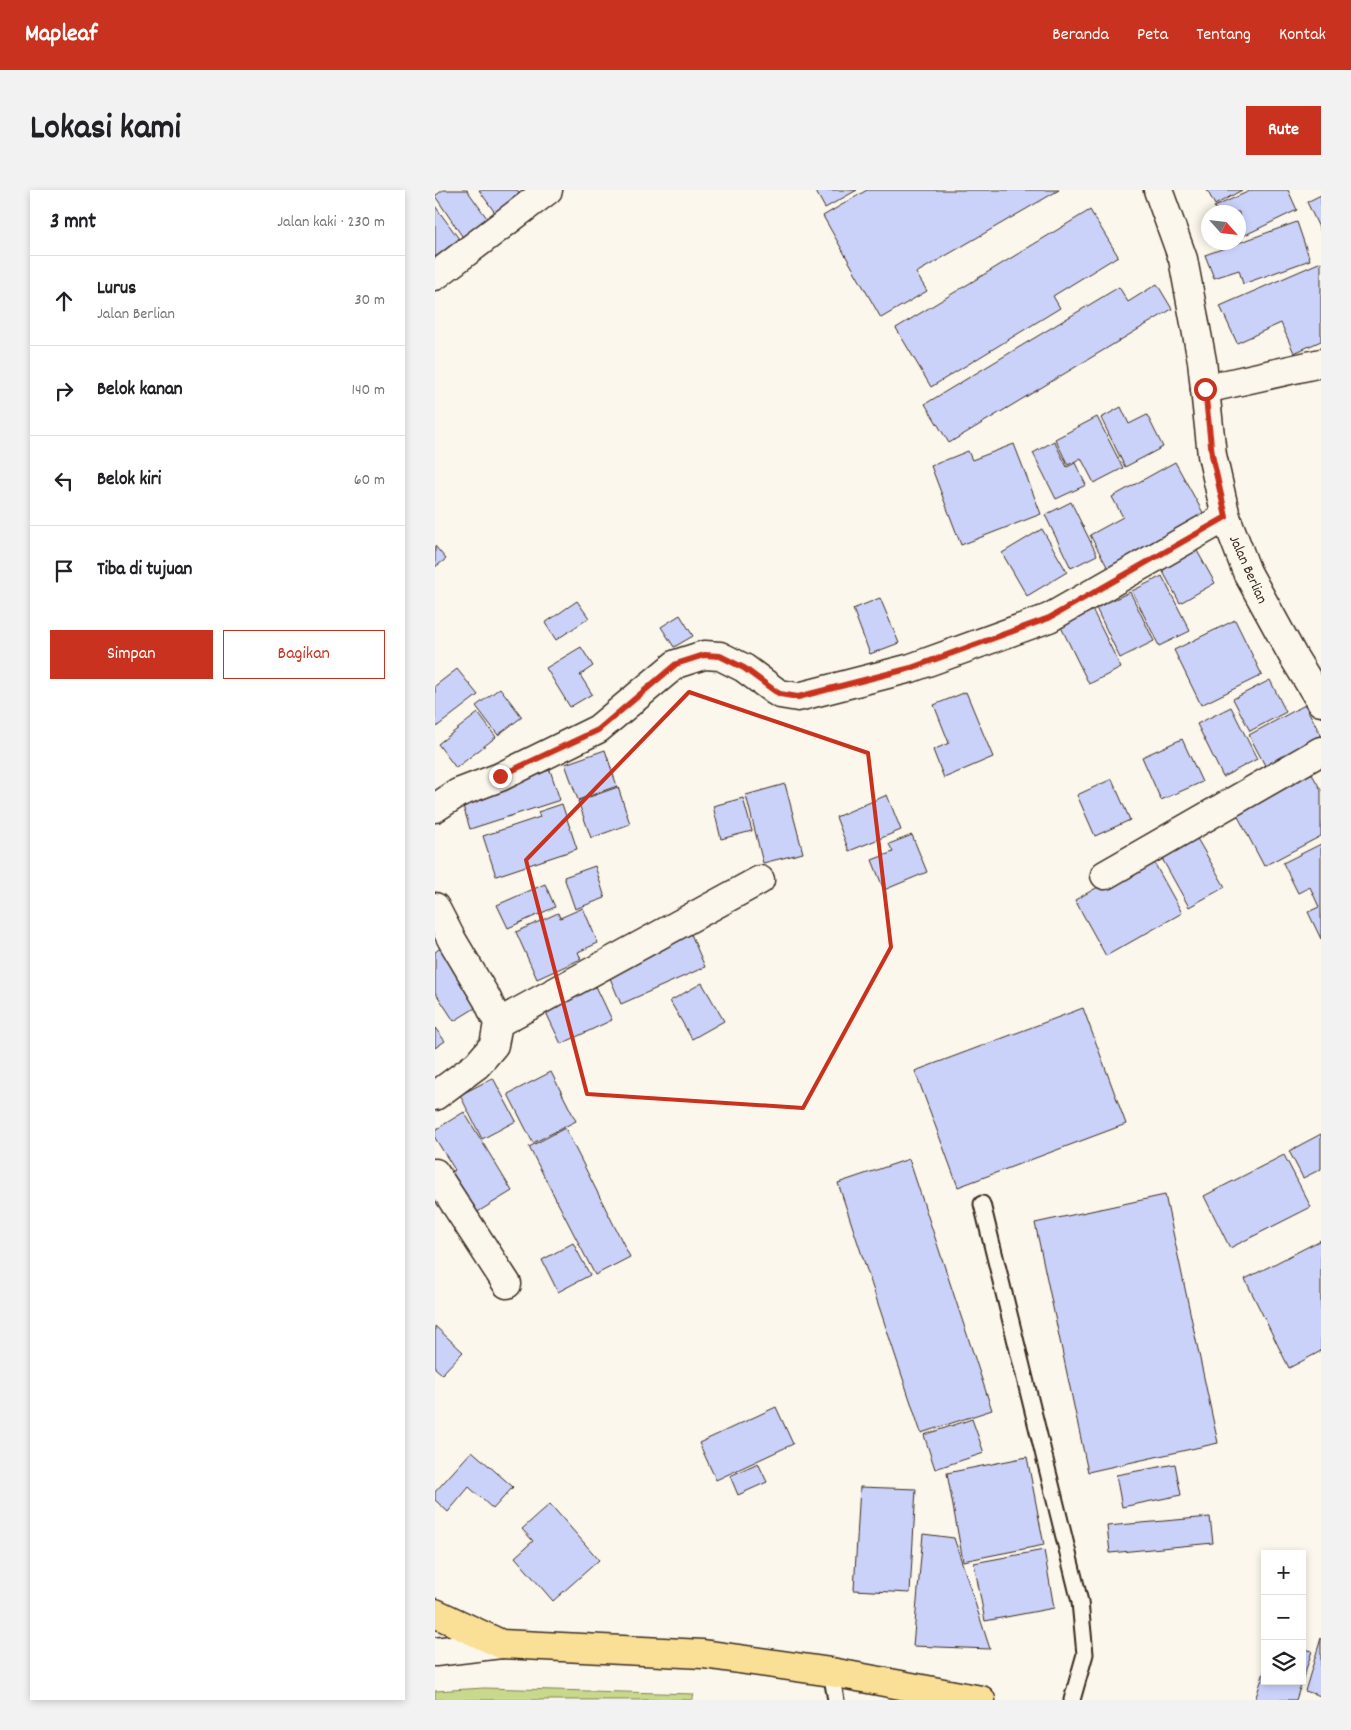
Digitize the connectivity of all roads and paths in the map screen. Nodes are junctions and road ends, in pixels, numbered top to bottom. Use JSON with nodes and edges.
{"nodes":[{"id":1,"x":548,"y":190,"type":"edge"},
{"id":2,"x":1157,"y":190,"type":"edge"},
{"id":3,"x":435,"y":276,"type":"edge"},
{"id":4,"x":1321,"y":363,"type":"edge"},
{"id":5,"x":1205,"y":389,"type":"junction"},
{"id":6,"x":1226,"y":517,"type":"junction"},
{"id":7,"x":1321,"y":702,"type":"edge"},
{"id":8,"x":1321,"y":751,"type":"edge"},
{"id":9,"x":436,"y":806,"type":"edge"},
{"id":10,"x":1105,"y":875,"type":"dead end"},
{"id":11,"x":760,"y":880,"type":"dead end"},
{"id":12,"x":435,"y":907,"type":"edge"},
{"id":13,"x":498,"y":1023,"type":"junction"},
{"id":14,"x":435,"y":1096,"type":"edge"},
{"id":15,"x":435,"y":1173,"type":"edge"},
{"id":16,"x":982,"y":1204,"type":"dead end"},
{"id":17,"x":507,"y":1284,"type":"dead end"},
{"id":18,"x":435,"y":1613,"type":"edge"},
{"id":19,"x":501,"y":1644,"type":"junction"},
{"id":20,"x":435,"y":1652,"type":"edge"},
{"id":21,"x":831,"y":1672,"type":"junction"},
{"id":22,"x":836,"y":1700,"type":"edge"},
{"id":23,"x":981,"y":1700,"type":"edge"},
{"id":24,"x":1072,"y":1700,"type":"edge"}],
"edges":[{"from":1,"to":3,"type":"street"},
{"from":2,"to":5,"type":"street","name":"Jalan Berlian"},
{"from":4,"to":5,"type":"street"},
{"from":5,"to":6,"type":"street","name":"Jalan Berlian"},
{"from":6,"to":7,"type":"street","name":"Jalan Berlian"},
{"from":6,"to":9,"type":"street"},
{"from":8,"to":10,"type":"street"},
{"from":11,"to":13,"type":"street"},
{"from":12,"to":13,"type":"street"},
{"from":13,"to":14,"type":"street"},
{"from":15,"to":17,"type":"street"},
{"from":16,"to":24,"type":"lane"},
{"from":18,"to":19,"type":"highway"},
{"from":19,"to":20,"type":"street"},
{"from":19,"to":21,"type":"highway"},
{"from":21,"to":22,"type":"lane"},
{"from":21,"to":23,"type":"highway"}]}
